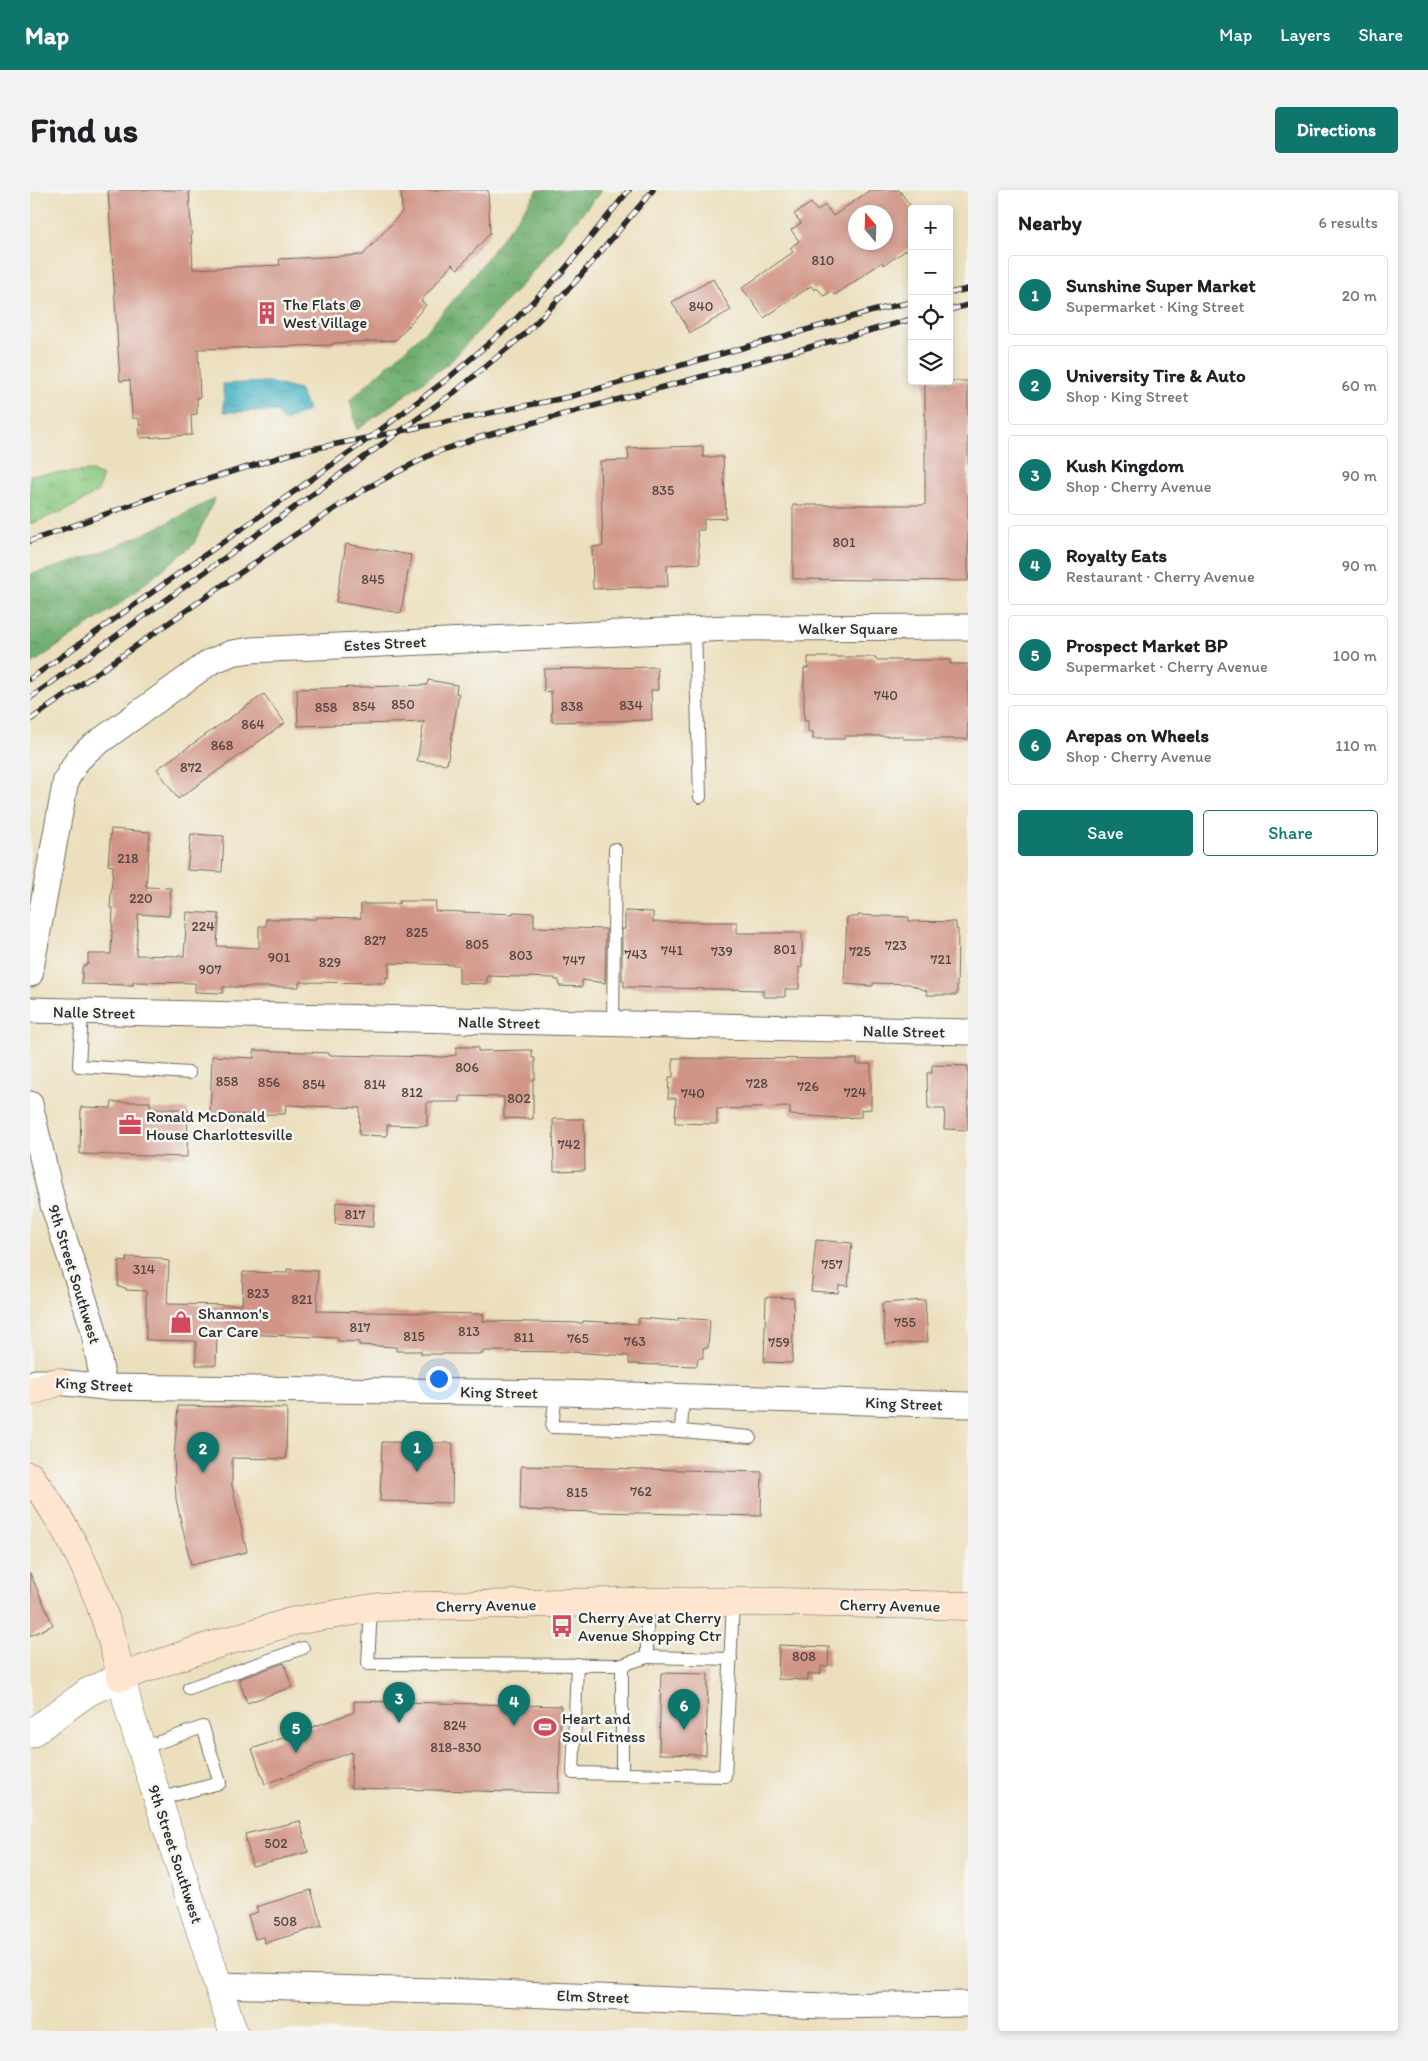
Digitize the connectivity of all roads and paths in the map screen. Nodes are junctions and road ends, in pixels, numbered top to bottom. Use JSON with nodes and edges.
{"nodes":[{"id":1,"x":968,"y":627,"type":"edge"},
{"id":2,"x":728,"y":628,"type":"joint"},
{"id":3,"x":695,"y":629,"type":"junction"},
{"id":4,"x":700,"y":797,"type":"dead end"},
{"id":5,"x":615,"y":849,"type":"dead end"},
{"id":6,"x":30,"y":974,"type":"edge"},
{"id":7,"x":30,"y":1010,"type":"edge"},
{"id":8,"x":82,"y":1011,"type":"junction"},
{"id":9,"x":613,"y":1024,"type":"junction"},
{"id":10,"x":968,"y":1032,"type":"edge"},
{"id":11,"x":189,"y":1073,"type":"dead end"},
{"id":12,"x":30,"y":1104,"type":"edge"},
{"id":13,"x":30,"y":1382,"type":"edge"},
{"id":14,"x":57,"y":1382,"type":"junction"},
{"id":15,"x":104,"y":1386,"type":"junction"},
{"id":16,"x":30,"y":1392,"type":"edge"},
{"id":17,"x":556,"y":1393,"type":"junction"},
{"id":18,"x":683,"y":1396,"type":"junction"},
{"id":19,"x":968,"y":1405,"type":"edge"},
{"id":20,"x":681,"y":1431,"type":"junction"},
{"id":21,"x":750,"y":1437,"type":"dead end"},
{"id":22,"x":30,"y":1476,"type":"edge"},
{"id":23,"x":647,"y":1602,"type":"junction"},
{"id":24,"x":734,"y":1602,"type":"junction"},
{"id":25,"x":968,"y":1606,"type":"edge"},
{"id":26,"x":371,"y":1608,"type":"junction"},
{"id":27,"x":303,"y":1648,"type":"dead end"},
{"id":28,"x":647,"y":1657,"type":"junction"},
{"id":29,"x":731,"y":1659,"type":"junction"},
{"id":30,"x":577,"y":1664,"type":"junction"},
{"id":31,"x":622,"y":1665,"type":"junction"},
{"id":32,"x":121,"y":1677,"type":"junction"},
{"id":33,"x":189,"y":1688,"type":"dead end"},
{"id":34,"x":30,"y":1734,"type":"edge"},
{"id":35,"x":142,"y":1748,"type":"junction"},
{"id":36,"x":622,"y":1774,"type":"junction"},
{"id":37,"x":158,"y":1799,"type":"junction"},
{"id":38,"x":218,"y":1985,"type":"junction"},
{"id":39,"x":968,"y":2004,"type":"edge"},
{"id":40,"x":232,"y":2031,"type":"edge"}],
"edges":[{"from":1,"to":2,"type":"street","name":"Walker Square"},
{"from":2,"to":3,"type":"street","name":"Estes Street"},
{"from":3,"to":4,"type":"lane"},
{"from":3,"to":6,"type":"street","name":"Estes Street"},
{"from":5,"to":9,"type":"lane"},
{"from":7,"to":8,"type":"street","name":"Nalle Street"},
{"from":8,"to":9,"type":"street","name":"Nalle Street"},
{"from":8,"to":11,"type":"lane"},
{"from":9,"to":10,"type":"street","name":"Nalle Street"},
{"from":12,"to":15,"type":"street","name":"9th Street Southwest"},
{"from":13,"to":14,"type":"street","name":"King Street"},
{"from":14,"to":15,"type":"street","name":"King Street"},
{"from":14,"to":16,"type":"main road"},
{"from":15,"to":17,"type":"street","name":"King Street"},
{"from":17,"to":18,"type":"street","name":"King Street"},
{"from":17,"to":20,"type":"lane"},
{"from":18,"to":19,"type":"street","name":"King Street"},
{"from":18,"to":20,"type":"lane"},
{"from":20,"to":21,"type":"lane"},
{"from":22,"to":32,"type":"main road"},
{"from":23,"to":24,"type":"main road","name":"Cherry Avenue"},
{"from":23,"to":26,"type":"main road","name":"Cherry Avenue"},
{"from":23,"to":28,"type":"lane"},
{"from":24,"to":25,"type":"main road","name":"Cherry Avenue"},
{"from":24,"to":29,"type":"lane"},
{"from":26,"to":30,"type":"lane"},
{"from":26,"to":32,"type":"main road","name":"Cherry Avenue"},
{"from":27,"to":33,"type":"lane"},
{"from":28,"to":29,"type":"lane"},
{"from":28,"to":31,"type":"lane"},
{"from":29,"to":36,"type":"lane"},
{"from":30,"to":31,"type":"lane"},
{"from":30,"to":36,"type":"lane"},
{"from":31,"to":36,"type":"lane"},
{"from":32,"to":34,"type":"street","name":"Cherry Avenue"},
{"from":32,"to":35,"type":"street","name":"9th Street Southwest"},
{"from":35,"to":37,"type":"street","name":"9th Street Southwest"},
{"from":35,"to":37,"type":"lane"},
{"from":37,"to":38,"type":"street","name":"9th Street Southwest"},
{"from":38,"to":39,"type":"street","name":"Elm Street"},
{"from":38,"to":40,"type":"street","name":"9th Street Southwest"}]}
